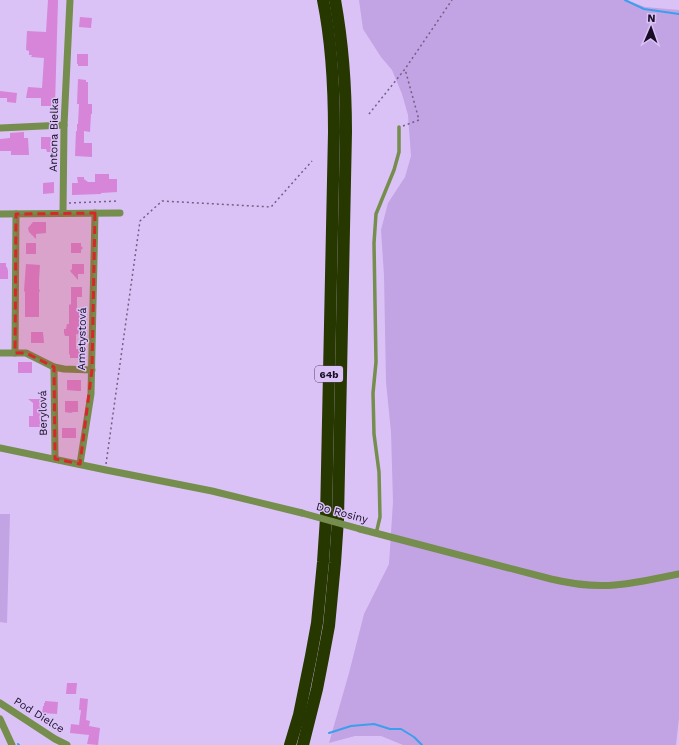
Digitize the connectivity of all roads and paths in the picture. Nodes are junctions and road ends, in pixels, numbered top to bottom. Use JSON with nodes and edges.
{"nodes":[{"id":1,"x":70,"y":0,"type":"edge"},
{"id":2,"x":323,"y":0,"type":"edge"},
{"id":3,"x":335,"y":0,"type":"edge"},
{"id":4,"x":452,"y":0,"type":"edge"},
{"id":5,"x":405,"y":69,"type":"junction"},
{"id":6,"x":369,"y":114,"type":"dead end"},
{"id":7,"x":64,"y":126,"type":"junction"},
{"id":8,"x":400,"y":127,"type":"joint"},
{"id":9,"x":0,"y":128,"type":"edge"},
{"id":10,"x":312,"y":161,"type":"dead end"},
{"id":11,"x":119,"y":201,"type":"dead end"},
{"id":12,"x":68,"y":203,"type":"dead end"},
{"id":13,"x":63,"y":213,"type":"junction"},
{"id":14,"x":95,"y":213,"type":"junction"},
{"id":15,"x":120,"y":213,"type":"dead end"},
{"id":16,"x":0,"y":214,"type":"edge"},
{"id":17,"x":16,"y":214,"type":"junction"},
{"id":18,"x":0,"y":352,"type":"edge"},
{"id":19,"x":16,"y":352,"type":"junction"},
{"id":20,"x":54,"y":367,"type":"junction"},
{"id":21,"x":92,"y":370,"type":"junction"},
{"id":22,"x":0,"y":448,"type":"edge"},
{"id":23,"x":55,"y":459,"type":"junction"},
{"id":24,"x":80,"y":464,"type":"junction"},
{"id":25,"x":106,"y":470,"type":"junction"},
{"id":26,"x":376,"y":534,"type":"junction"},
{"id":27,"x":679,"y":574,"type":"edge"},
{"id":28,"x":0,"y":703,"type":"edge"},
{"id":29,"x":0,"y":719,"type":"edge"},
{"id":30,"x":12,"y":745,"type":"edge"},
{"id":31,"x":67,"y":745,"type":"edge"},
{"id":32,"x":290,"y":745,"type":"edge"},
{"id":33,"x":303,"y":745,"type":"edge"}],
"edges":[{"from":1,"to":7,"type":"street","name":"Antona Bielka"},
{"from":2,"to":32,"type":"highway","number":"64b"},
{"from":3,"to":33,"type":"highway","number":"64b"},
{"from":4,"to":5,"type":"path"},
{"from":5,"to":6,"type":"path"},
{"from":5,"to":8,"type":"path"},
{"from":7,"to":9,"type":"street"},
{"from":7,"to":13,"type":"street","name":"Antona Bielka"},
{"from":8,"to":26,"type":"lane"},
{"from":10,"to":25,"type":"path"},
{"from":11,"to":12,"type":"path"},
{"from":13,"to":14,"type":"street"},
{"from":13,"to":17,"type":"street"},
{"from":14,"to":15,"type":"street"},
{"from":14,"to":21,"type":"street","name":"Ametystová"},
{"from":16,"to":17,"type":"street"},
{"from":17,"to":19,"type":"street"},
{"from":18,"to":19,"type":"street"},
{"from":19,"to":20,"type":"street"},
{"from":20,"to":21,"type":"street"},
{"from":20,"to":23,"type":"street","name":"Berylová"},
{"from":21,"to":24,"type":"street","name":"Ametystová"},
{"from":22,"to":23,"type":"street","name":"Do Rosiny"},
{"from":23,"to":24,"type":"street","name":"Do Rosiny"},
{"from":24,"to":25,"type":"street","name":"Do Rosiny"},
{"from":25,"to":26,"type":"street","name":"Do Rosiny","bridge":true},
{"from":26,"to":27,"type":"street","name":"Do Rosiny"},
{"from":28,"to":31,"type":"street","name":"Pod Dielce"},
{"from":29,"to":30,"type":"street"}]}
